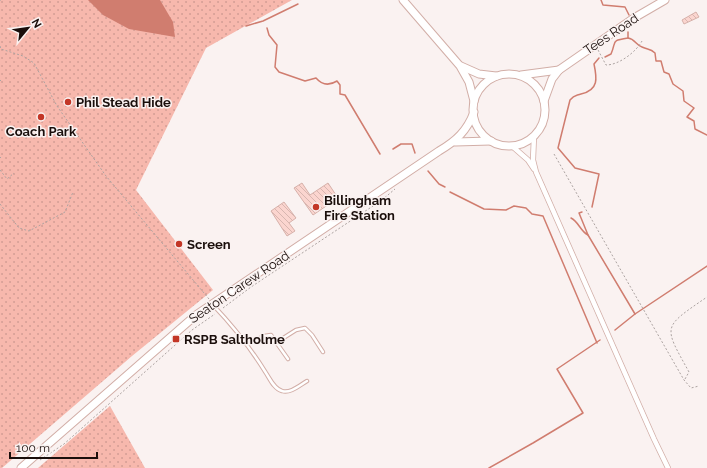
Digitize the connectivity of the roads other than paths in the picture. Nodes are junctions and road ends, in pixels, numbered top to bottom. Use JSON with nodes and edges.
{"nodes":[{"id":1,"x":403,"y":0,"type":"edge"},
{"id":2,"x":665,"y":0,"type":"edge"},
{"id":3,"x":460,"y":66,"type":"junction"},
{"id":4,"x":559,"y":70,"type":"junction"},
{"id":5,"x":519,"y":75,"type":"junction"},
{"id":6,"x":499,"y":76,"type":"junction"},
{"id":7,"x":544,"y":101,"type":"junction"},
{"id":8,"x":474,"y":104,"type":"junction"},
{"id":9,"x":474,"y":112,"type":"junction"},
{"id":10,"x":534,"y":136,"type":"junction"},
{"id":11,"x":491,"y":141,"type":"junction"},
{"id":12,"x":455,"y":142,"type":"junction"},
{"id":13,"x":512,"y":146,"type":"junction"},
{"id":14,"x":536,"y":172,"type":"junction"},
{"id":15,"x":212,"y":303,"type":"junction"},
{"id":16,"x":277,"y":342,"type":"junction"},
{"id":17,"x":248,"y":344,"type":"junction"},
{"id":18,"x":323,"y":352,"type":"dead end"},
{"id":19,"x":288,"y":359,"type":"dead end"},
{"id":20,"x":306,"y":381,"type":"dead end"},
{"id":21,"x":21,"y":468,"type":"edge"},
{"id":22,"x":668,"y":468,"type":"edge"}],
"edges":[{"from":1,"to":3,"type":"main road"},
{"from":2,"to":4,"type":"main road","name":"Tees Road"},
{"from":3,"to":6,"type":"main road"},
{"from":3,"to":8,"type":"main road"},
{"from":4,"to":5,"type":"main road","name":"Tees Road"},
{"from":4,"to":7,"type":"main road","name":"Tees Road"},
{"from":5,"to":6,"type":"main road"},
{"from":5,"to":7,"type":"main road"},
{"from":6,"to":8,"type":"main road"},
{"from":7,"to":10,"type":"main road"},
{"from":8,"to":9,"type":"main road"},
{"from":9,"to":11,"type":"main road"},
{"from":9,"to":12,"type":"main road","name":"Seaton Carew Road"},
{"from":10,"to":13,"type":"main road"},
{"from":10,"to":14,"type":"street"},
{"from":11,"to":12,"type":"main road"},
{"from":11,"to":13,"type":"main road"},
{"from":12,"to":15,"type":"main road","name":"Seaton Carew Road"},
{"from":13,"to":14,"type":"street"},
{"from":14,"to":22,"type":"street"},
{"from":15,"to":17,"type":"lane"},
{"from":15,"to":21,"type":"main road","name":"Seaton Carew Road"},
{"from":16,"to":17,"type":"lane"},
{"from":16,"to":18,"type":"lane"},
{"from":16,"to":19,"type":"lane"},
{"from":17,"to":20,"type":"lane"}]}
